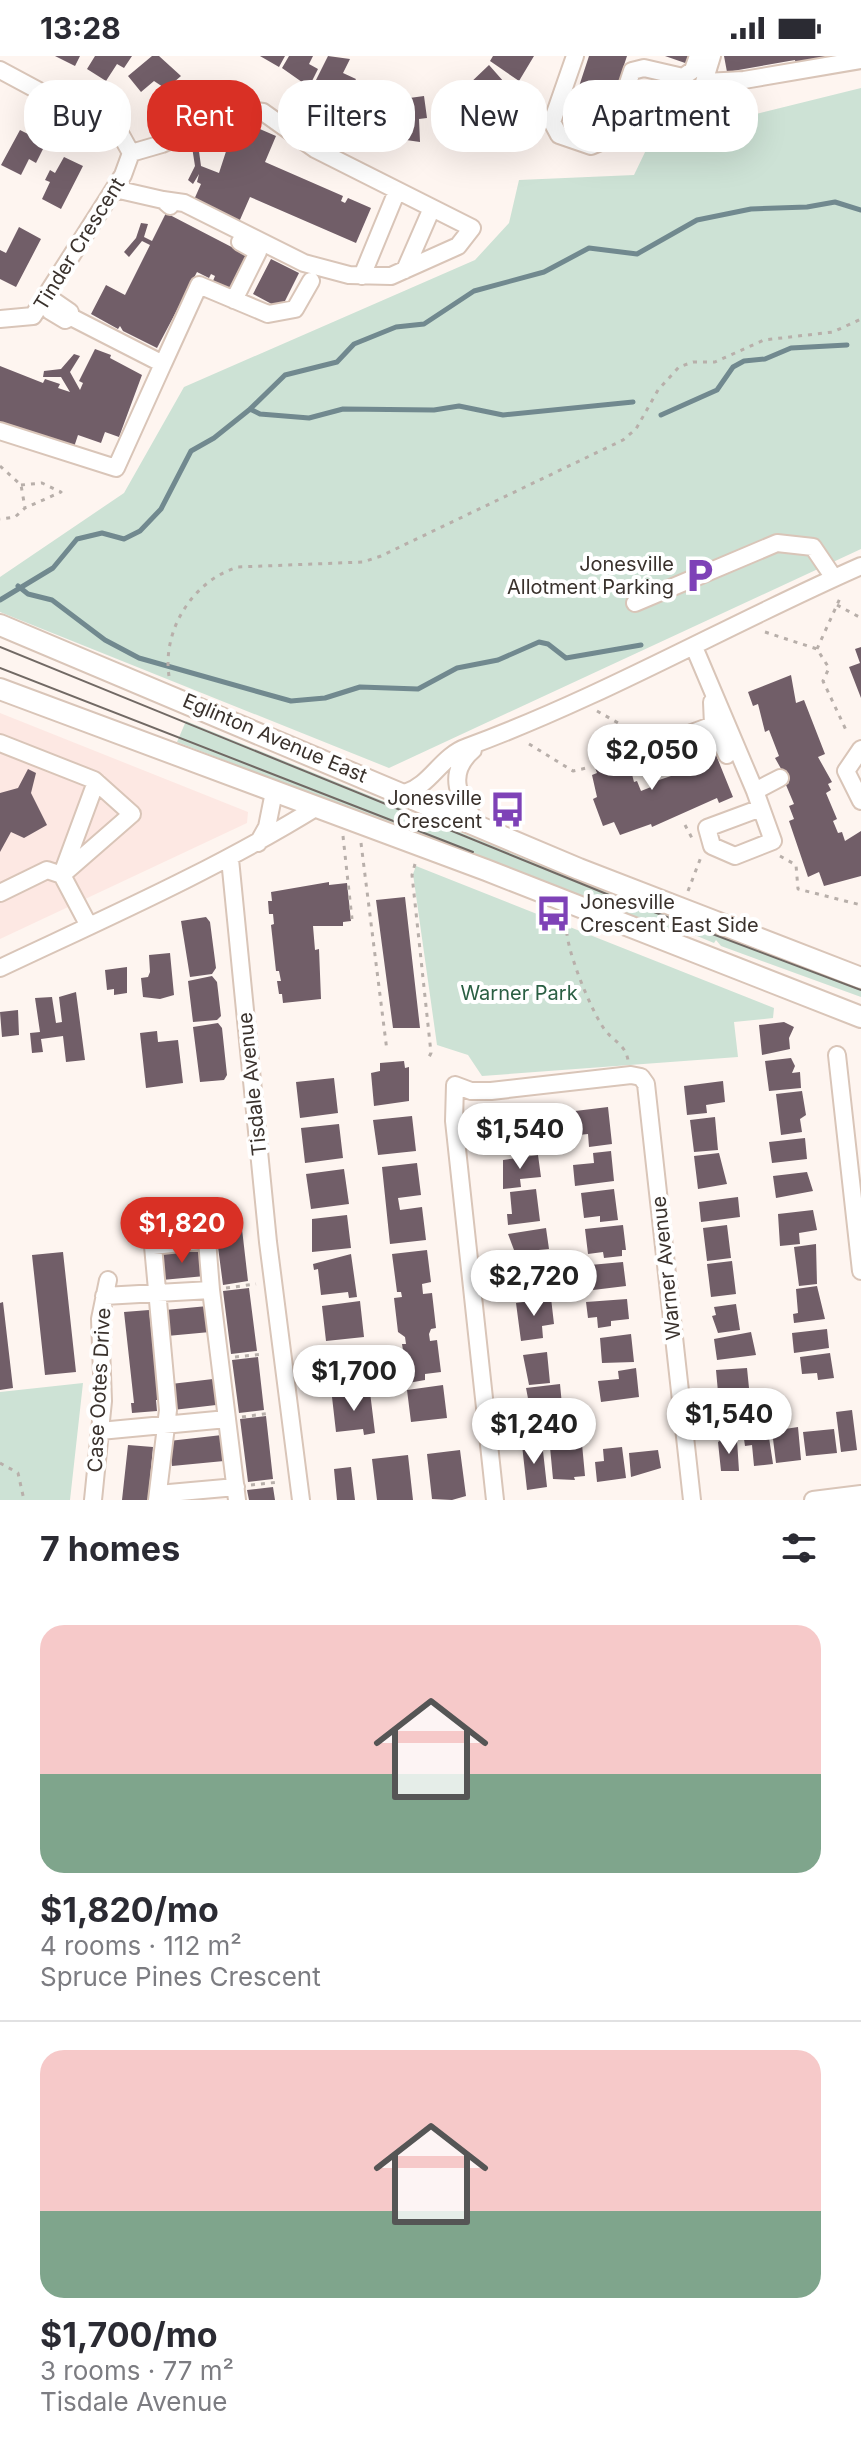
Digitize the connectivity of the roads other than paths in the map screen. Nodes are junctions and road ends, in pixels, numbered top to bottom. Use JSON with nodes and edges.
{"nodes":[{"id":1,"x":575,"y":56,"type":"edge"},
{"id":2,"x":698,"y":56,"type":"edge"},
{"id":3,"x":712,"y":56,"type":"edge"},
{"id":4,"x":861,"y":60,"type":"edge"},
{"id":5,"x":0,"y":70,"type":"edge"},
{"id":6,"x":567,"y":80,"type":"edge"},
{"id":7,"x":629,"y":80,"type":"edge"},
{"id":8,"x":563,"y":90,"type":"edge"},
{"id":9,"x":563,"y":136,"type":"edge"},
{"id":10,"x":131,"y":153,"type":"junction"},
{"id":11,"x":115,"y":189,"type":"junction"},
{"id":12,"x":397,"y":191,"type":"junction"},
{"id":13,"x":163,"y":200,"type":"junction"},
{"id":14,"x":432,"y":208,"type":"junction"},
{"id":15,"x":405,"y":270,"type":"junction"},
{"id":16,"x":362,"y":276,"type":"junction"},
{"id":17,"x":311,"y":281,"type":"dead end"},
{"id":18,"x":234,"y":300,"type":"junction"},
{"id":19,"x":46,"y":303,"type":"junction"},
{"id":20,"x":0,"y":319,"type":"edge"},
{"id":21,"x":163,"y":364,"type":"junction"},
{"id":22,"x":0,"y":431,"type":"edge"},
{"id":23,"x":861,"y":566,"type":"edge"},
{"id":24,"x":834,"y":578,"type":"junction"},
{"id":25,"x":635,"y":603,"type":"dead end"},
{"id":26,"x":0,"y":625,"type":"edge"},
{"id":27,"x":694,"y":647,"type":"junction"},
{"id":28,"x":0,"y":689,"type":"edge"},
{"id":29,"x":711,"y":691,"type":"junction"},
{"id":30,"x":713,"y":725,"type":"junction"},
{"id":31,"x":0,"y":743,"type":"edge"},
{"id":32,"x":481,"y":744,"type":"junction"},
{"id":33,"x":654,"y":747,"type":"road end"},
{"id":34,"x":861,"y":749,"type":"edge"},
{"id":35,"x":727,"y":755,"type":"dead end"},
{"id":36,"x":780,"y":778,"type":"dead end"},
{"id":37,"x":96,"y":782,"type":"junction"},
{"id":38,"x":755,"y":791,"type":"junction"},
{"id":39,"x":274,"y":792,"type":"junction"},
{"id":40,"x":405,"y":793,"type":"junction"},
{"id":41,"x":861,"y":801,"type":"edge"},
{"id":42,"x":317,"y":807,"type":"junction"},
{"id":43,"x":761,"y":808,"type":"dead end"},
{"id":44,"x":478,"y":824,"type":"junction"},
{"id":45,"x":258,"y":843,"type":"junction"},
{"id":46,"x":230,"y":859,"type":"junction"},
{"id":47,"x":62,"y":875,"type":"junction"},
{"id":48,"x":0,"y":893,"type":"edge"},
{"id":49,"x":89,"y":926,"type":"junction"},
{"id":50,"x":0,"y":968,"type":"edge"},
{"id":51,"x":861,"y":978,"type":"edge"},
{"id":52,"x":861,"y":1017,"type":"edge"},
{"id":53,"x":837,"y":1055,"type":"dead end"},
{"id":54,"x":861,"y":1271,"type":"edge"},
{"id":55,"x":216,"y":1289,"type":"junction"},
{"id":56,"x":158,"y":1293,"type":"junction"},
{"id":57,"x":227,"y":1419,"type":"junction"},
{"id":58,"x":165,"y":1425,"type":"junction"},
{"id":59,"x":100,"y":1431,"type":"junction"},
{"id":60,"x":236,"y":1493,"type":"edge"},
{"id":61,"x":861,"y":1494,"type":"edge"},
{"id":62,"x":158,"y":1497,"type":"edge"},
{"id":63,"x":93,"y":1500,"type":"edge"},
{"id":64,"x":301,"y":1500,"type":"edge"},
{"id":65,"x":495,"y":1500,"type":"edge"},
{"id":66,"x":692,"y":1500,"type":"edge"},
{"id":67,"x":813,"y":1500,"type":"edge"}],
"edges":[{"from":1,"to":6,"type":"street"},
{"from":2,"to":7,"type":"street"},
{"from":3,"to":4,"type":"street"},
{"from":5,"to":10,"type":"street","name":"Tinder Crescent"},
{"from":8,"to":9,"type":"street"},
{"from":10,"to":11,"type":"street","name":"Tinder Crescent"},
{"from":10,"to":12,"type":"street"},
{"from":11,"to":13,"type":"street"},
{"from":11,"to":19,"type":"street","name":"Tinder Crescent"},
{"from":12,"to":14,"type":"street"},
{"from":12,"to":16,"type":"street"},
{"from":13,"to":16,"type":"street"},
{"from":13,"to":18,"type":"street"},
{"from":14,"to":15,"type":"street"},
{"from":14,"to":15,"type":"street"},
{"from":15,"to":16,"type":"street"},
{"from":17,"to":18,"type":"street"},
{"from":18,"to":21,"type":"street"},
{"from":19,"to":20,"type":"street","name":"Tinder Crescent"},
{"from":19,"to":21,"type":"street"},
{"from":21,"to":22,"type":"street"},
{"from":23,"to":24,"type":"street"},
{"from":24,"to":25,"type":"street"},
{"from":24,"to":27,"type":"street"},
{"from":26,"to":40,"type":"main road","name":"Eglinton Avenue East"},
{"from":27,"to":29,"type":"street"},
{"from":27,"to":32,"type":"street"},
{"from":28,"to":39,"type":"main road"},
{"from":29,"to":30,"type":"street"},
{"from":29,"to":38,"type":"street"},
{"from":30,"to":33,"type":"street"},
{"from":30,"to":35,"type":"street"},
{"from":31,"to":37,"type":"street"},
{"from":32,"to":40,"type":"street"},
{"from":32,"to":44,"type":"street"},
{"from":34,"to":41,"type":"street"},
{"from":36,"to":38,"type":"street"},
{"from":37,"to":47,"type":"street"},
{"from":37,"to":47,"type":"street"},
{"from":38,"to":43,"type":"street"},
{"from":39,"to":42,"type":"main road"},
{"from":39,"to":45,"type":"street"},
{"from":40,"to":44,"type":"main road","name":"Eglinton Avenue East"},
{"from":42,"to":45,"type":"street"},
{"from":42,"to":52,"type":"main road"},
{"from":44,"to":51,"type":"main road","name":"Eglinton Avenue East"},
{"from":45,"to":46,"type":"street"},
{"from":46,"to":49,"type":"street"},
{"from":46,"to":64,"type":"street","name":"Tisdale Avenue"},
{"from":47,"to":48,"type":"street"},
{"from":47,"to":49,"type":"street"},
{"from":49,"to":50,"type":"street"},
{"from":53,"to":54,"type":"street"},
{"from":55,"to":56,"type":"street"},
{"from":55,"to":56,"type":"street"},
{"from":55,"to":57,"type":"street"},
{"from":56,"to":58,"type":"street"},
{"from":56,"to":59,"type":"street","name":"Case Ootes Drive"},
{"from":57,"to":58,"type":"street"},
{"from":57,"to":60,"type":"street"},
{"from":58,"to":59,"type":"street"},
{"from":58,"to":62,"type":"street"},
{"from":59,"to":63,"type":"street","name":"Case Ootes Drive"},
{"from":60,"to":62,"type":"street"},
{"from":61,"to":67,"type":"street"},
{"from":65,"to":66,"type":"street","name":"Warner Avenue"}]}
